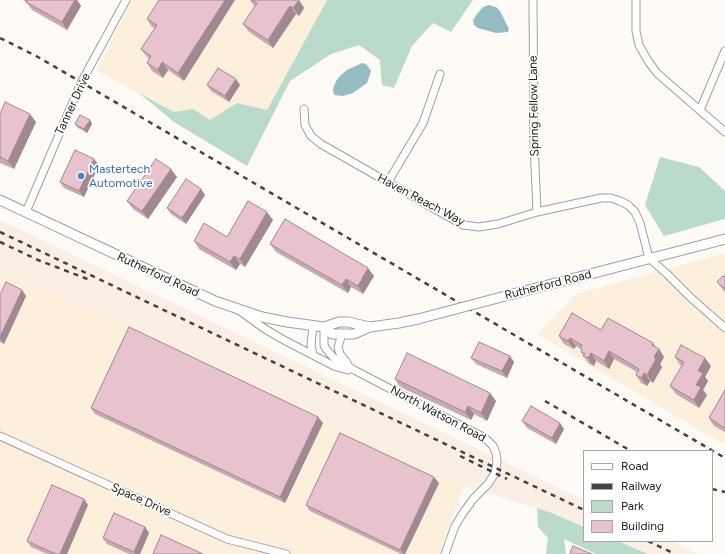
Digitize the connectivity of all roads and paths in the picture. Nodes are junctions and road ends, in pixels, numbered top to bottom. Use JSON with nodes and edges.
{"nodes":[{"id":1,"x":126,"y":0,"type":"edge"},
{"id":2,"x":533,"y":0,"type":"edge"},
{"id":3,"x":636,"y":0,"type":"edge"},
{"id":4,"x":725,"y":51,"type":"edge"},
{"id":5,"x":440,"y":74,"type":"dead end"},
{"id":6,"x":304,"y":109,"type":"dead end"},
{"id":7,"x":700,"y":110,"type":"junction"},
{"id":8,"x":725,"y":132,"type":"edge"},
{"id":9,"x":388,"y":182,"type":"junction"},
{"id":10,"x":0,"y":200,"type":"edge"},
{"id":11,"x":26,"y":212,"type":"junction"},
{"id":12,"x":537,"y":212,"type":"junction"},
{"id":13,"x":725,"y":239,"type":"edge"},
{"id":14,"x":649,"y":258,"type":"junction"},
{"id":15,"x":236,"y":309,"type":"junction"},
{"id":16,"x":313,"y":326,"type":"junction"},
{"id":17,"x":324,"y":327,"type":"junction"},
{"id":18,"x":370,"y":327,"type":"junction"},
{"id":19,"x":725,"y":328,"type":"edge"},
{"id":20,"x":342,"y":334,"type":"junction"},
{"id":21,"x":312,"y":355,"type":"junction"},
{"id":22,"x":356,"y":371,"type":"junction"},
{"id":23,"x":0,"y":436,"type":"edge"},
{"id":24,"x":286,"y":554,"type":"edge"},
{"id":25,"x":445,"y":554,"type":"edge"}],
"edges":[{"from":1,"to":11,"type":"street","name":"Tanner Drive"},
{"from":2,"to":12,"type":"street","name":"Spring Fellow Lane"},
{"from":3,"to":7,"type":"street"},
{"from":4,"to":7,"type":"street"},
{"from":5,"to":9,"type":"street"},
{"from":6,"to":9,"type":"street","name":"Haven Reach Way"},
{"from":7,"to":8,"type":"street"},
{"from":9,"to":12,"type":"street","name":"Haven Reach Way"},
{"from":10,"to":11,"type":"street","name":"Rutherford Road"},
{"from":11,"to":15,"type":"street","name":"Rutherford Road"},
{"from":12,"to":14,"type":"street","name":"Haven Reach Way"},
{"from":13,"to":14,"type":"street","name":"Rutherford Road"},
{"from":14,"to":18,"type":"street","name":"Rutherford Road","bridge":true},
{"from":14,"to":19,"type":"street"},
{"from":15,"to":16,"type":"street","name":"Rutherford Road"},
{"from":15,"to":21,"type":"street","name":"North Watson Road"},
{"from":16,"to":17,"type":"street","name":"Rutherford Road"},
{"from":16,"to":21,"type":"street"},
{"from":17,"to":18,"type":"street","name":"Rutherford Road"},
{"from":17,"to":20,"type":"street","name":"Rutherford Road"},
{"from":17,"to":22,"type":"street","name":"North Watson Road"},
{"from":18,"to":20,"type":"street","name":"Rutherford Road"},
{"from":20,"to":22,"type":"street","name":"North Watson Road"},
{"from":21,"to":22,"type":"street","name":"North Watson Road"},
{"from":22,"to":25,"type":"street","name":"North Watson Road"},
{"from":23,"to":24,"type":"street","name":"Space Drive"}]}
